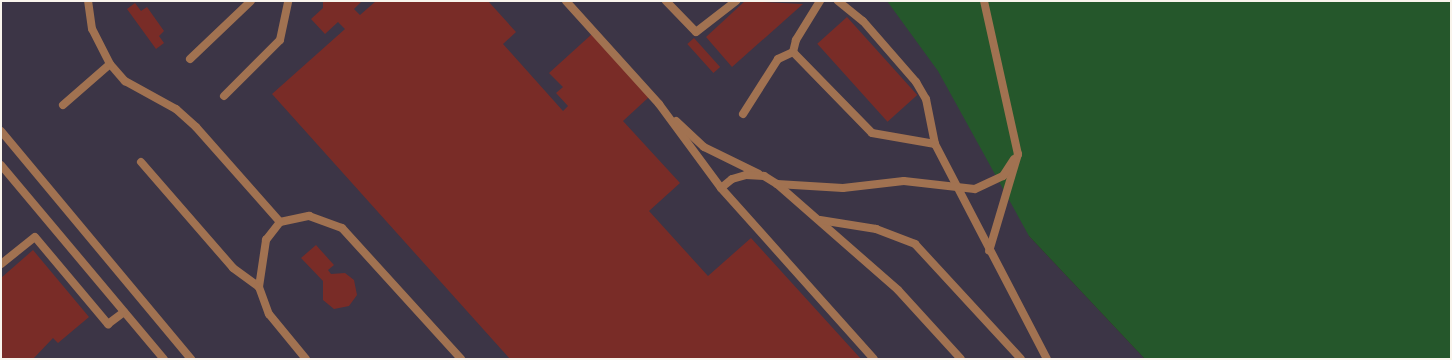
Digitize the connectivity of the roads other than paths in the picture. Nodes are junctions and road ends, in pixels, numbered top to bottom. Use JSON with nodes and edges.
{"nodes":[{"id":1,"x":88,"y":1,"type":"edge"},
{"id":2,"x":251,"y":1,"type":"edge"},
{"id":3,"x":288,"y":1,"type":"edge"},
{"id":4,"x":566,"y":1,"type":"edge"},
{"id":5,"x":666,"y":1,"type":"edge"},
{"id":6,"x":736,"y":1,"type":"edge"},
{"id":7,"x":820,"y":1,"type":"edge"},
{"id":8,"x":838,"y":1,"type":"edge"},
{"id":9,"x":984,"y":1,"type":"edge"},
{"id":10,"x":793,"y":52,"type":"junction"},
{"id":11,"x":190,"y":59,"type":"dead end"},
{"id":12,"x":110,"y":64,"type":"junction"},
{"id":13,"x":224,"y":96,"type":"dead end"},
{"id":14,"x":659,"y":104,"type":"junction"},
{"id":15,"x":64,"y":105,"type":"dead end"},
{"id":16,"x":743,"y":114,"type":"dead end"},
{"id":17,"x":1,"y":131,"type":"edge"},
{"id":18,"x":935,"y":144,"type":"junction"},
{"id":19,"x":1018,"y":154,"type":"junction"},
{"id":20,"x":141,"y":162,"type":"dead end"},
{"id":21,"x":1,"y":165,"type":"edge"},
{"id":22,"x":764,"y":176,"type":"junction"},
{"id":23,"x":777,"y":184,"type":"junction"},
{"id":24,"x":955,"y":187,"type":"junction"},
{"id":25,"x":721,"y":188,"type":"junction"},
{"id":26,"x":819,"y":220,"type":"junction"},
{"id":27,"x":280,"y":222,"type":"junction"},
{"id":28,"x":989,"y":251,"type":"junction"},
{"id":29,"x":1,"y":264,"type":"edge"},
{"id":30,"x":259,"y":287,"type":"junction"},
{"id":31,"x":124,"y":312,"type":"junction"},
{"id":32,"x":164,"y":359,"type":"edge"},
{"id":33,"x":191,"y":359,"type":"edge"},
{"id":34,"x":306,"y":359,"type":"edge"},
{"id":35,"x":461,"y":359,"type":"edge"},
{"id":36,"x":874,"y":359,"type":"edge"},
{"id":37,"x":961,"y":359,"type":"edge"},
{"id":38,"x":1021,"y":359,"type":"edge"},
{"id":39,"x":1047,"y":359,"type":"edge"}],
"edges":[{"from":1,"to":12,"type":"lane"},
{"from":2,"to":11,"type":"lane"},
{"from":3,"to":13,"type":"lane"},
{"from":4,"to":14,"type":"lane"},
{"from":5,"to":6,"type":"lane"},
{"from":7,"to":10,"type":"lane"},
{"from":8,"to":18,"type":"lane"},
{"from":9,"to":19,"type":"lane"},
{"from":10,"to":16,"type":"lane"},
{"from":10,"to":18,"type":"lane"},
{"from":12,"to":15,"type":"lane"},
{"from":12,"to":27,"type":"lane"},
{"from":14,"to":22,"type":"lane"},
{"from":14,"to":25,"type":"lane"},
{"from":17,"to":33,"type":"lane"},
{"from":18,"to":24,"type":"lane"},
{"from":19,"to":24,"type":"lane"},
{"from":19,"to":28,"type":"lane"},
{"from":20,"to":30,"type":"lane"},
{"from":21,"to":31,"type":"lane"},
{"from":22,"to":23,"type":"lane"},
{"from":22,"to":25,"type":"lane"},
{"from":23,"to":24,"type":"lane"},
{"from":23,"to":26,"type":"lane"},
{"from":24,"to":28,"type":"lane"},
{"from":25,"to":36,"type":"lane"},
{"from":26,"to":37,"type":"lane"},
{"from":26,"to":38,"type":"lane"},
{"from":27,"to":30,"type":"lane"},
{"from":27,"to":35,"type":"lane"},
{"from":28,"to":39,"type":"lane"},
{"from":29,"to":31,"type":"lane"},
{"from":30,"to":34,"type":"lane"},
{"from":31,"to":32,"type":"lane"}]}
